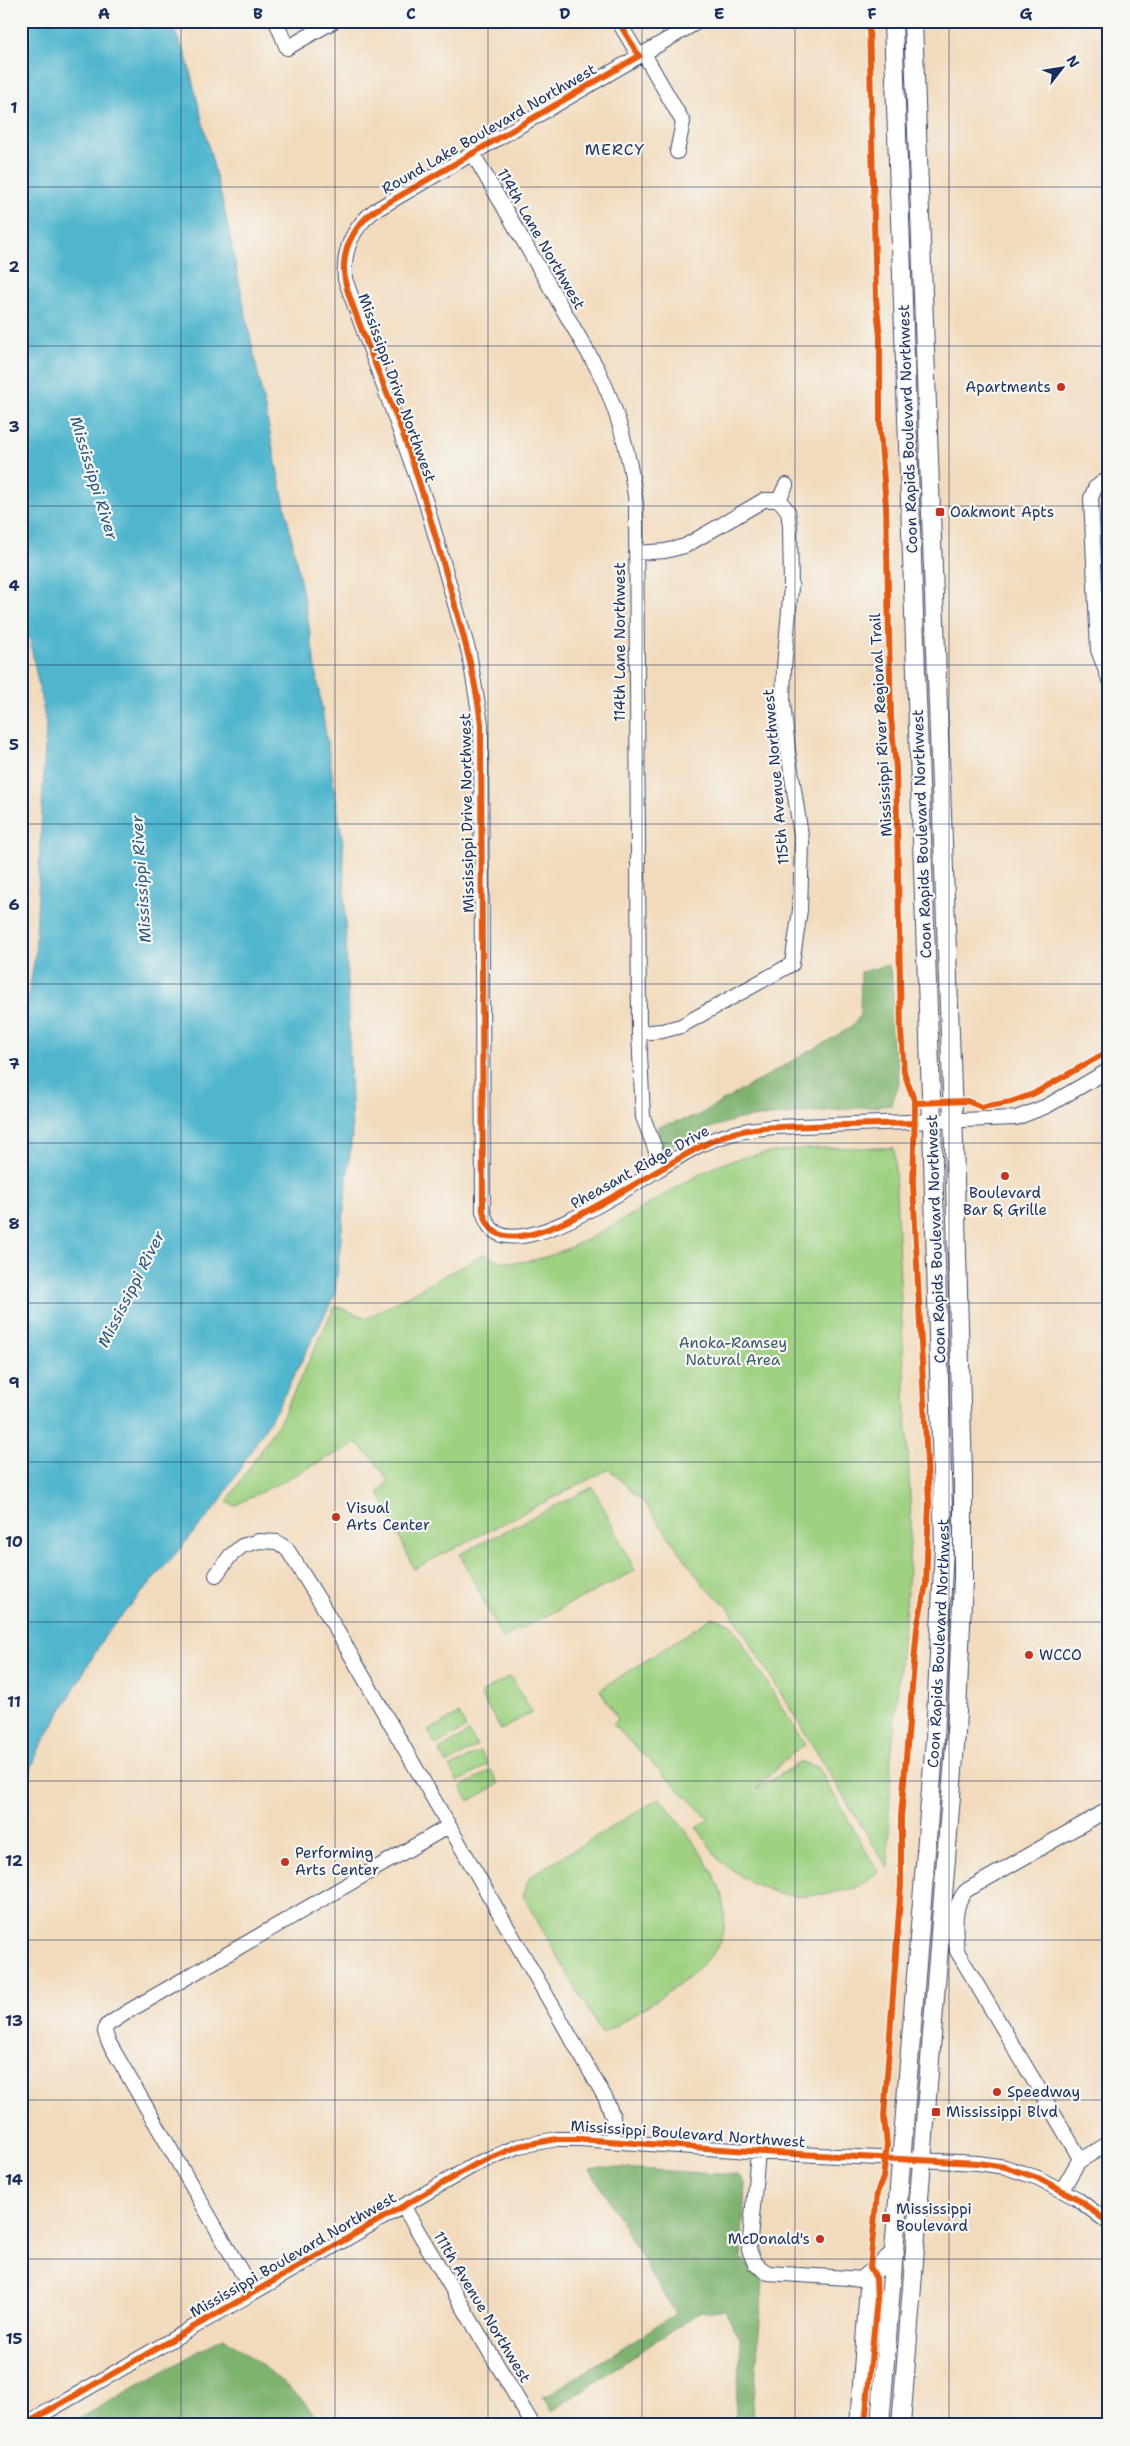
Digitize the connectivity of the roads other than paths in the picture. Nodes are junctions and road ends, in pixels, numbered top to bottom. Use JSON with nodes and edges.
{"nodes":[{"id":1,"x":276,"y":21,"type":"edge"},
{"id":2,"x":334,"y":21,"type":"edge"},
{"id":3,"x":618,"y":21,"type":"edge"},
{"id":4,"x":699,"y":21,"type":"edge"},
{"id":5,"x":893,"y":21,"type":"edge"},
{"id":6,"x":913,"y":21,"type":"edge"},
{"id":7,"x":641,"y":55,"type":"junction"},
{"id":8,"x":677,"y":152,"type":"dead end"},
{"id":9,"x":472,"y":154,"type":"junction"},
{"id":10,"x":356,"y":228,"type":"joint"},
{"id":11,"x":1106,"y":479,"type":"edge"},
{"id":12,"x":786,"y":485,"type":"dead end"},
{"id":13,"x":778,"y":500,"type":"junction"},
{"id":14,"x":636,"y":553,"type":"junction"},
{"id":15,"x":1103,"y":635,"type":"edge"},
{"id":16,"x":1109,"y":678,"type":"edge"},
{"id":17,"x":639,"y":1033,"type":"junction"},
{"id":18,"x":1109,"y":1070,"type":"edge"},
{"id":19,"x":932,"y":1122,"type":"junction"},
{"id":20,"x":952,"y":1122,"type":"junction"},
{"id":21,"x":662,"y":1167,"type":"junction"},
{"id":22,"x":483,"y":1211,"type":"joint"},
{"id":23,"x":216,"y":1575,"type":"dead end"},
{"id":24,"x":1109,"y":1809,"type":"edge"},
{"id":25,"x":449,"y":1826,"type":"junction"},
{"id":26,"x":614,"y":2140,"type":"junction"},
{"id":27,"x":1109,"y":2143,"type":"edge"},
{"id":28,"x":758,"y":2152,"type":"junction"},
{"id":29,"x":901,"y":2160,"type":"junction"},
{"id":30,"x":921,"y":2160,"type":"junction"},
{"id":31,"x":1081,"y":2160,"type":"junction"},
{"id":32,"x":1062,"y":2190,"type":"junction"},
{"id":33,"x":403,"y":2206,"type":"junction"},
{"id":34,"x":1109,"y":2223,"type":"edge"},
{"id":35,"x":895,"y":2253,"type":"junction"},
{"id":36,"x":864,"y":2279,"type":"junction"},
{"id":37,"x":253,"y":2292,"type":"junction"},
{"id":38,"x":24,"y":2425,"type":"edge"},
{"id":39,"x":533,"y":2425,"type":"edge"},
{"id":40,"x":857,"y":2425,"type":"edge"},
{"id":41,"x":880,"y":2425,"type":"edge"},
{"id":42,"x":901,"y":2425,"type":"edge"}],
"edges":[{"from":1,"to":2,"type":"street"},
{"from":3,"to":7,"type":"street"},
{"from":4,"to":7,"type":"street","name":"Round Lake Boulevard Northwest"},
{"from":5,"to":19,"type":"main road","name":"Coon Rapids Boulevard Northwest"},
{"from":6,"to":20,"type":"main road","name":"Coon Rapids Boulevard Northwest"},
{"from":7,"to":8,"type":"street"},
{"from":7,"to":9,"type":"street","name":"Round Lake Boulevard Northwest"},
{"from":9,"to":10,"type":"street","name":"Round Lake Boulevard Northwest"},
{"from":9,"to":14,"type":"street","name":"114th Lane Northwest"},
{"from":10,"to":22,"type":"street","name":"Mississippi Drive Northwest"},
{"from":11,"to":15,"type":"street"},
{"from":12,"to":13,"type":"street"},
{"from":13,"to":14,"type":"street"},
{"from":13,"to":17,"type":"street","name":"115th Avenue Northwest"},
{"from":14,"to":17,"type":"street","name":"114th Lane Northwest"},
{"from":15,"to":16,"type":"street"},
{"from":17,"to":21,"type":"street","name":"114th Lane Northwest"},
{"from":18,"to":20,"type":"street","name":"Pheasant Ridge Drive"},
{"from":19,"to":20,"type":"street","name":"Pheasant Ridge Drive"},
{"from":19,"to":21,"type":"street","name":"Pheasant Ridge Drive"},
{"from":19,"to":29,"type":"main road","name":"Coon Rapids Boulevard Northwest"},
{"from":20,"to":30,"type":"main road","name":"Coon Rapids Boulevard Northwest"},
{"from":21,"to":22,"type":"street","name":"Pheasant Ridge Drive"},
{"from":23,"to":25,"type":"street"},
{"from":24,"to":31,"type":"street"},
{"from":25,"to":26,"type":"street"},
{"from":25,"to":37,"type":"street"},
{"from":26,"to":28,"type":"street","name":"Mississippi Boulevard Northwest"},
{"from":26,"to":33,"type":"street","name":"Mississippi Boulevard Northwest"},
{"from":27,"to":31,"type":"street"},
{"from":28,"to":29,"type":"street","name":"Mississippi Boulevard Northwest"},
{"from":28,"to":36,"type":"street"},
{"from":29,"to":30,"type":"street","name":"Mississippi Boulevard Northwest"},
{"from":29,"to":35,"type":"main road","name":"Coon Rapids Boulevard Northwest"},
{"from":30,"to":32,"type":"street","name":"Mississippi Boulevard Northwest"},
{"from":30,"to":42,"type":"main road","name":"Coon Rapids Boulevard Northwest"},
{"from":31,"to":32,"type":"street"},
{"from":32,"to":34,"type":"street","name":"Mississippi Boulevard Northwest"},
{"from":33,"to":37,"type":"street","name":"Mississippi Boulevard Northwest"},
{"from":33,"to":39,"type":"street","name":"111th Avenue Northwest"},
{"from":35,"to":36,"type":"main road"},
{"from":35,"to":41,"type":"main road","name":"Coon Rapids Boulevard Northwest"},
{"from":36,"to":40,"type":"street"},
{"from":37,"to":38,"type":"street","name":"Mississippi Boulevard Northwest"}]}
